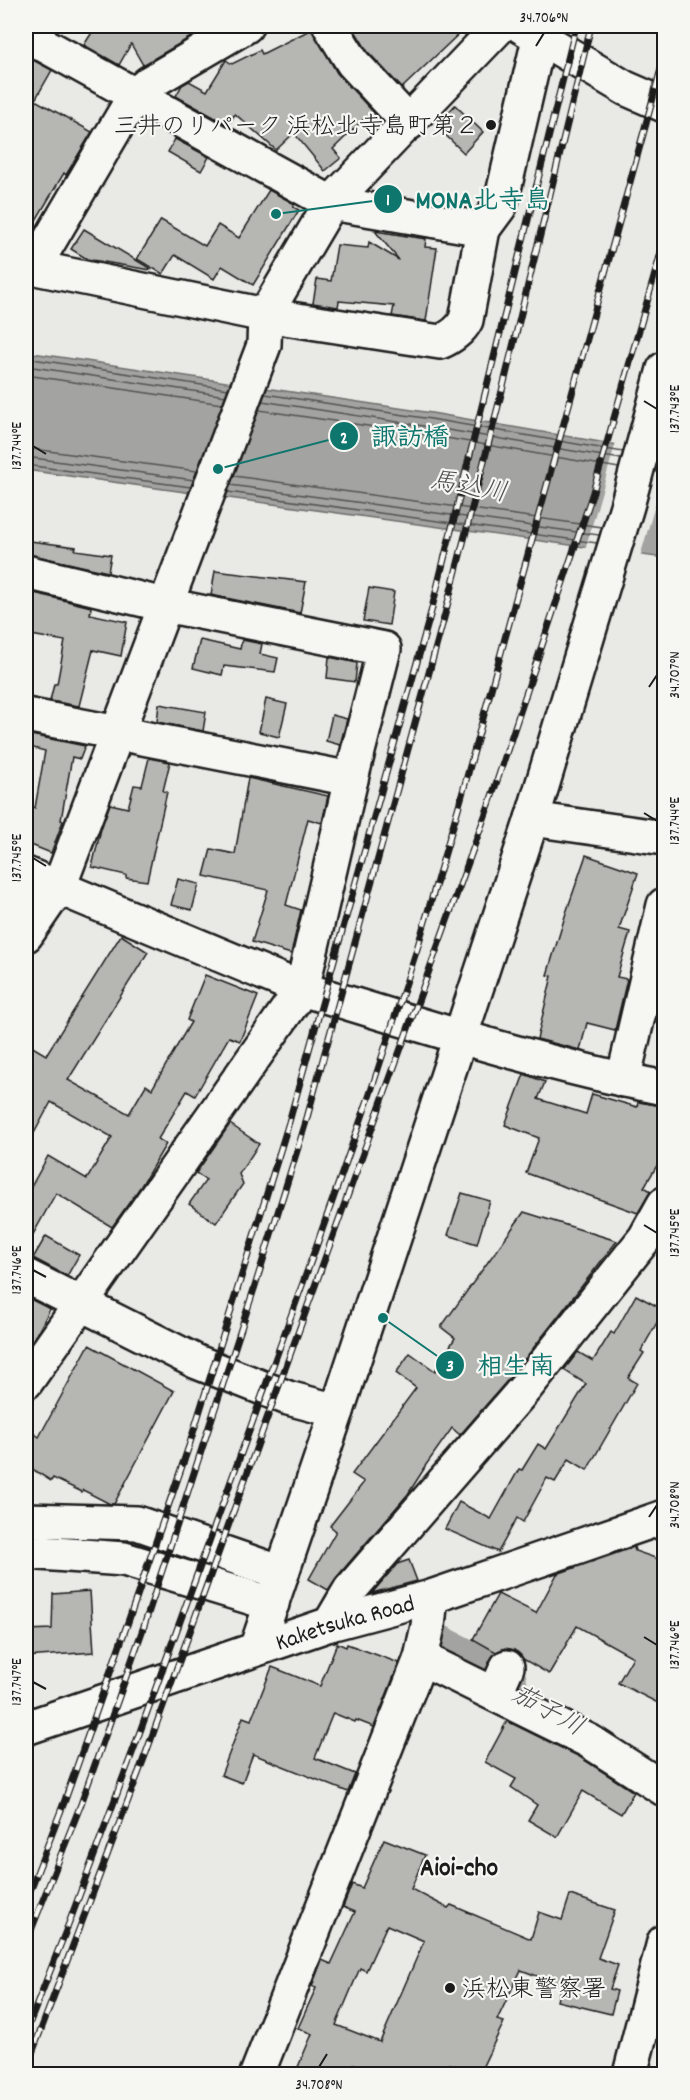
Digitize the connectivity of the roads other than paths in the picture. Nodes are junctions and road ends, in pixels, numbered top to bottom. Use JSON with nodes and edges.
{"nodes":[{"id":1,"x":246,"y":26,"type":"edge"},
{"id":2,"x":330,"y":26,"type":"edge"},
{"id":3,"x":500,"y":26,"type":"edge"},
{"id":4,"x":534,"y":30,"type":"edge"},
{"id":5,"x":26,"y":35,"type":"edge"},
{"id":6,"x":135,"y":95,"type":"junction"},
{"id":7,"x":664,"y":105,"type":"edge"},
{"id":8,"x":409,"y":123,"type":"junction"},
{"id":9,"x":331,"y":203,"type":"junction"},
{"id":10,"x":483,"y":229,"type":"junction"},
{"id":11,"x":30,"y":266,"type":"edge"},
{"id":12,"x":265,"y":330,"type":"junction"},
{"id":13,"x":663,"y":376,"type":"edge"},
{"id":14,"x":26,"y":572,"type":"edge"},
{"id":15,"x":168,"y":597,"type":"junction"},
{"id":16,"x":26,"y":715,"type":"edge"},
{"id":17,"x":117,"y":733,"type":"junction"},
{"id":18,"x":351,"y":779,"type":"junction"},
{"id":19,"x":532,"y":819,"type":"junction"},
{"id":20,"x":664,"y":838,"type":"edge"},
{"id":21,"x":26,"y":874,"type":"edge"},
{"id":22,"x":59,"y":887,"type":"junction"},
{"id":23,"x":664,"y":905,"type":"edge"},
{"id":24,"x":26,"y":935,"type":"edge"},
{"id":25,"x":302,"y":988,"type":"junction"},
{"id":26,"x":461,"y":1038,"type":"junction"},
{"id":27,"x":623,"y":1080,"type":"junction"},
{"id":28,"x":664,"y":1088,"type":"edge"},
{"id":29,"x":664,"y":1204,"type":"edge"},
{"id":30,"x":26,"y":1276,"type":"edge"},
{"id":31,"x":80,"y":1304,"type":"junction"},
{"id":32,"x":26,"y":1382,"type":"edge"},
{"id":33,"x":337,"y":1411,"type":"junction"},
{"id":34,"x":664,"y":1517,"type":"edge"},
{"id":35,"x":26,"y":1520,"type":"edge"},
{"id":36,"x":26,"y":1552,"type":"edge"},
{"id":37,"x":282,"y":1573,"type":"junction"},
{"id":38,"x":431,"y":1597,"type":"junction"},
{"id":39,"x":272,"y":1604,"type":"junction"},
{"id":40,"x":330,"y":1624,"type":"junction"},
{"id":41,"x":256,"y":1648,"type":"junction"},
{"id":42,"x":421,"y":1658,"type":"junction"},
{"id":43,"x":26,"y":1728,"type":"edge"},
{"id":44,"x":664,"y":1789,"type":"edge"},
{"id":45,"x":664,"y":1942,"type":"edge"},
{"id":46,"x":659,"y":1983,"type":"edge"},
{"id":47,"x":257,"y":2074,"type":"edge"},
{"id":48,"x":630,"y":2074,"type":"edge"}],
"edges":[{"from":1,"to":6,"type":"main road"},
{"from":2,"to":8,"type":"main road"},
{"from":3,"to":8,"type":"main road"},
{"from":4,"to":7,"type":"main road"},
{"from":4,"to":10,"type":"main road"},
{"from":5,"to":6,"type":"main road"},
{"from":6,"to":9,"type":"main road"},
{"from":6,"to":11,"type":"main road"},
{"from":8,"to":9,"type":"main road"},
{"from":9,"to":10,"type":"main road"},
{"from":9,"to":12,"type":"main road"},
{"from":10,"to":12,"type":"main road"},
{"from":11,"to":12,"type":"main road"},
{"from":12,"to":15,"type":"main road"},
{"from":13,"to":19,"type":"main road"},
{"from":14,"to":15,"type":"main road"},
{"from":15,"to":17,"type":"main road"},
{"from":15,"to":18,"type":"main road"},
{"from":16,"to":17,"type":"main road"},
{"from":17,"to":18,"type":"main road"},
{"from":17,"to":22,"type":"main road"},
{"from":18,"to":25,"type":"main road"},
{"from":19,"to":20,"type":"main road"},
{"from":19,"to":26,"type":"main road"},
{"from":21,"to":22,"type":"main road"},
{"from":22,"to":24,"type":"main road"},
{"from":22,"to":25,"type":"main road"},
{"from":23,"to":27,"type":"main road"},
{"from":25,"to":26,"type":"main road"},
{"from":25,"to":31,"type":"main road"},
{"from":26,"to":27,"type":"main road"},
{"from":26,"to":33,"type":"main road"},
{"from":27,"to":28,"type":"main road"},
{"from":29,"to":40,"type":"main road"},
{"from":30,"to":31,"type":"main road"},
{"from":31,"to":32,"type":"main road"},
{"from":31,"to":33,"type":"main road"},
{"from":33,"to":37,"type":"main road"},
{"from":34,"to":38,"type":"main road","name":"Kaketsuka Road"},
{"from":35,"to":37,"type":"main road"},
{"from":36,"to":39,"type":"main road"},
{"from":37,"to":39,"type":"main road"},
{"from":38,"to":40,"type":"main road","name":"Kaketsuka Road"},
{"from":38,"to":42,"type":"main road"},
{"from":39,"to":41,"type":"main road"},
{"from":40,"to":41,"type":"main road","name":"Kaketsuka Road"},
{"from":41,"to":43,"type":"main road","name":"Kaketsuka Road"},
{"from":42,"to":44,"type":"main road"},
{"from":42,"to":47,"type":"main road"},
{"from":45,"to":46,"type":"main road"},
{"from":46,"to":48,"type":"main road"}]}
